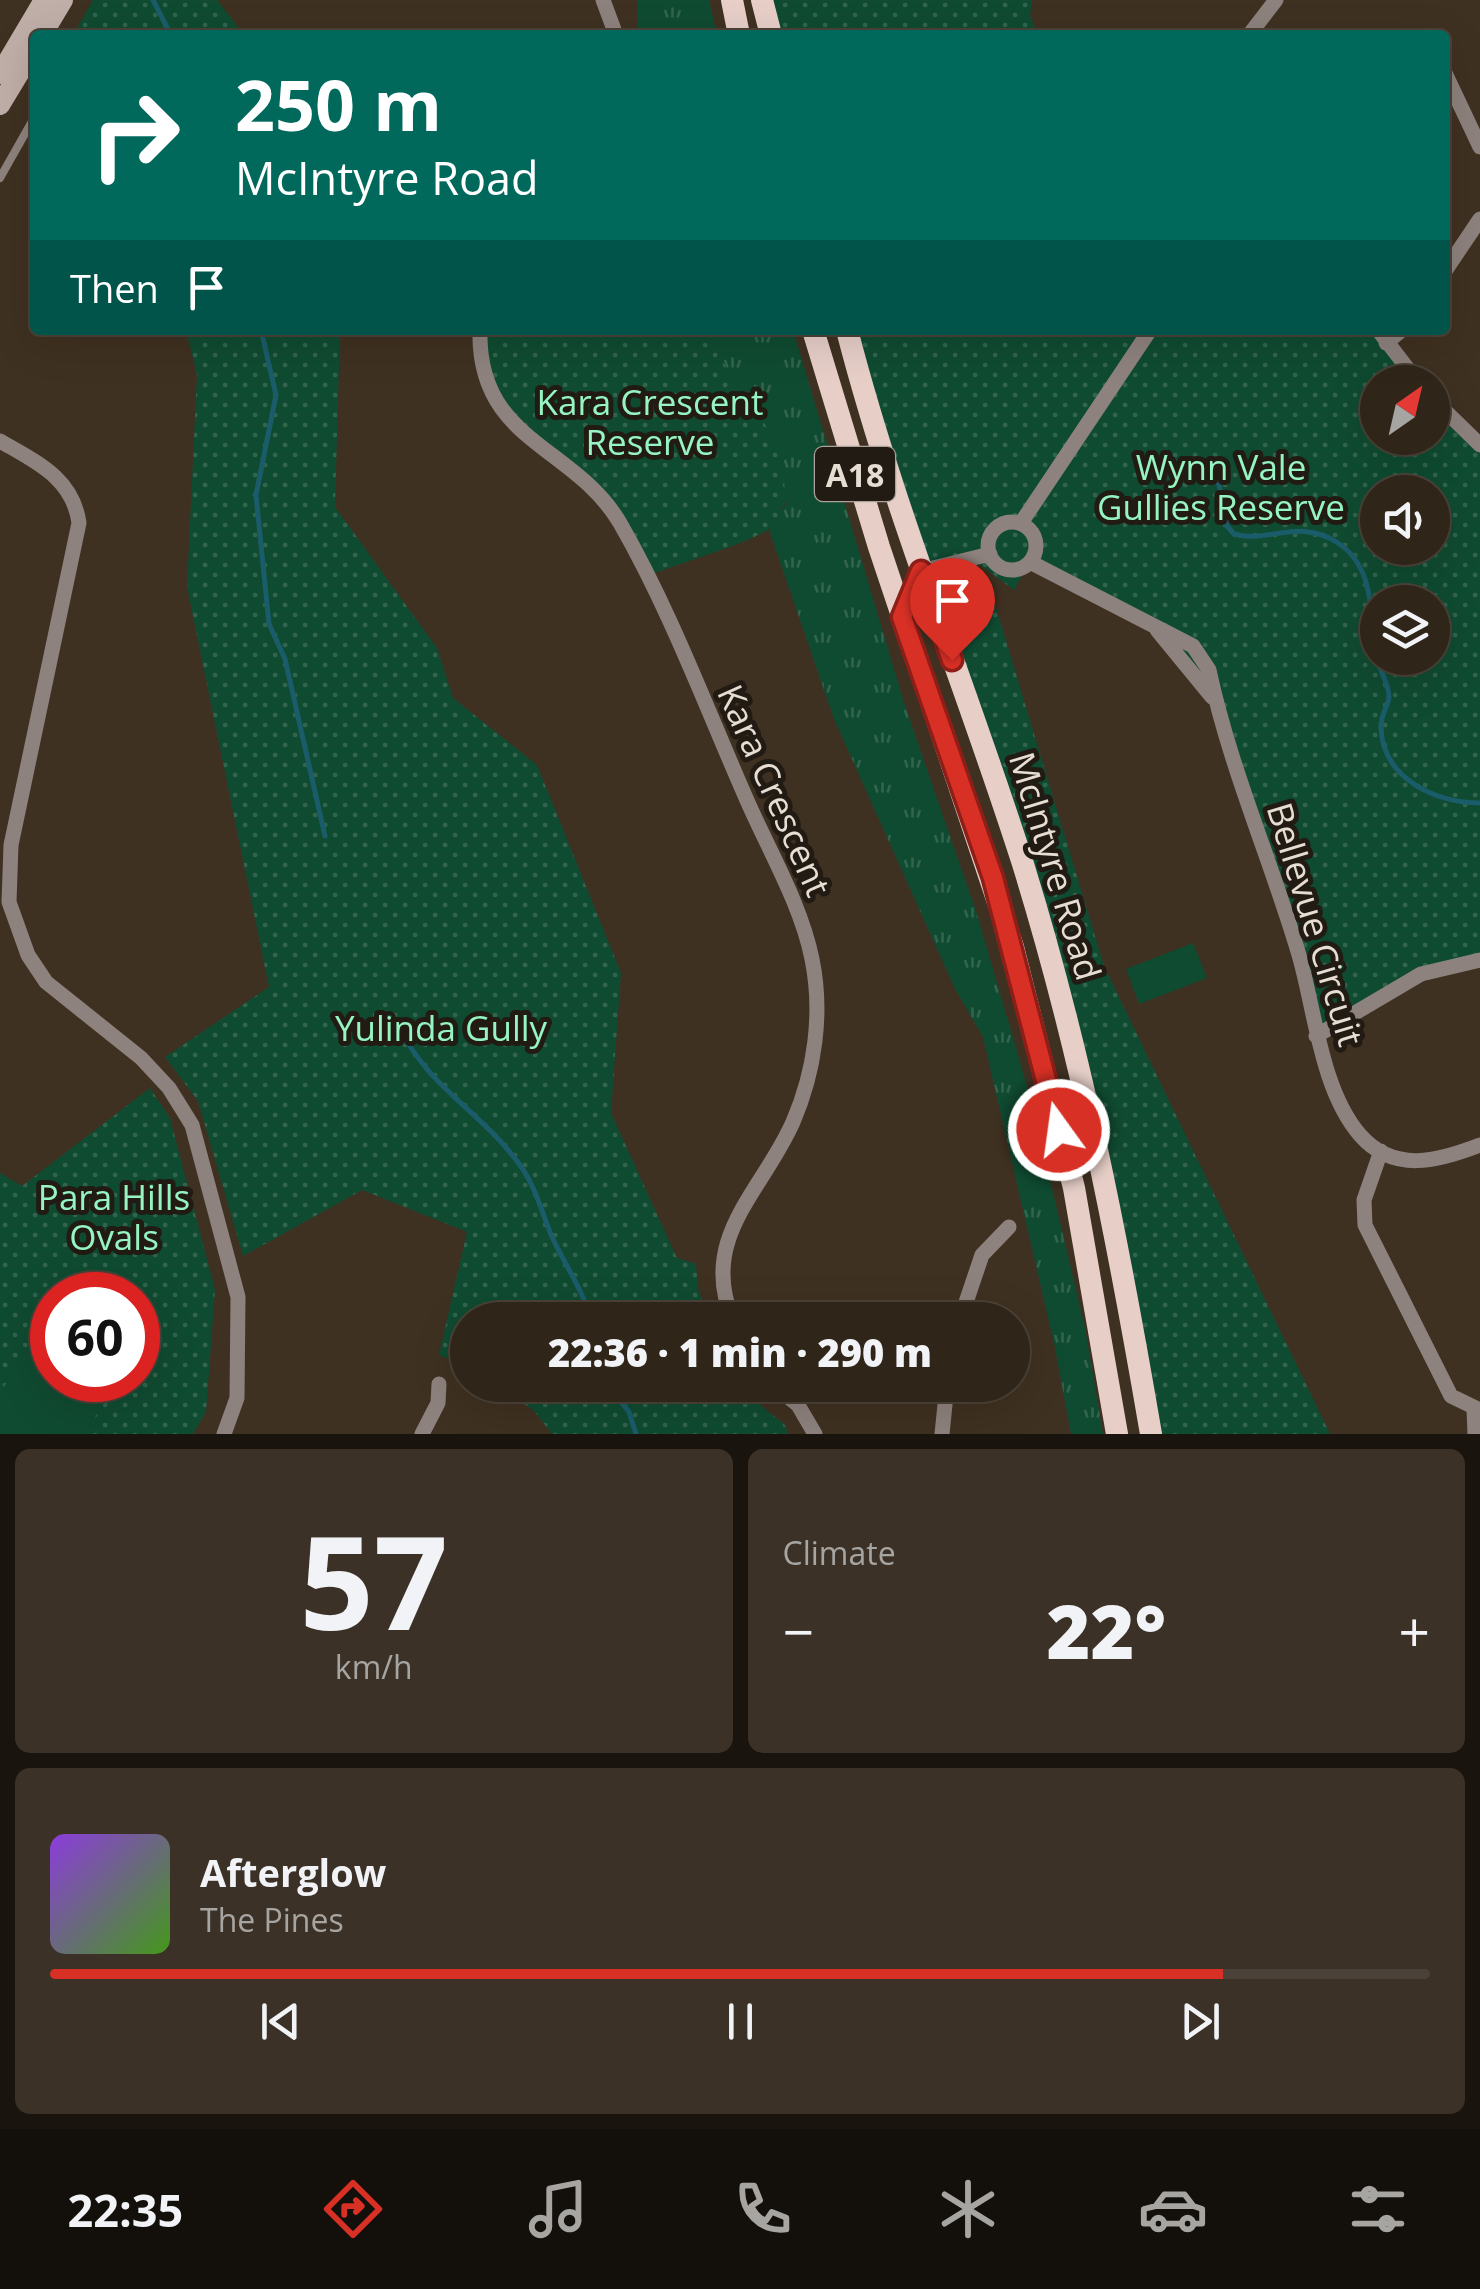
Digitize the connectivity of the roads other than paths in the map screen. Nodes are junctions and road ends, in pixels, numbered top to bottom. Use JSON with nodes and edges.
{"nodes":[{"id":1,"x":44,"y":0,"type":"edge"},
{"id":2,"x":64,"y":0,"type":"edge"},
{"id":3,"x":603,"y":0,"type":"edge"},
{"id":4,"x":732,"y":0,"type":"edge"},
{"id":5,"x":762,"y":0,"type":"edge"},
{"id":6,"x":1276,"y":0,"type":"edge"},
{"id":7,"x":45,"y":30,"type":"edge"},
{"id":8,"x":615,"y":30,"type":"edge"},
{"id":9,"x":738,"y":30,"type":"edge"},
{"id":10,"x":770,"y":30,"type":"edge"},
{"id":11,"x":1253,"y":30,"type":"edge"},
{"id":12,"x":30,"y":55,"type":"edge"},
{"id":13,"x":0,"y":74,"type":"edge"},
{"id":14,"x":1450,"y":84,"type":"edge"},
{"id":15,"x":0,"y":105,"type":"edge"},
{"id":16,"x":30,"y":125,"type":"edge"},
{"id":17,"x":1480,"y":147,"type":"edge"},
{"id":18,"x":0,"y":178,"type":"edge"},
{"id":19,"x":1480,"y":219,"type":"edge"},
{"id":20,"x":1450,"y":264,"type":"edge"},
{"id":21,"x":481,"y":335,"type":"edge"},
{"id":22,"x":814,"y":335,"type":"edge"},
{"id":23,"x":849,"y":335,"type":"edge"},
{"id":24,"x":1147,"y":335,"type":"edge"},
{"id":25,"x":1382,"y":336,"type":"edge"},
{"id":26,"x":1405,"y":365,"type":"edge"},
{"id":27,"x":1450,"y":416,"type":"edge"},
{"id":28,"x":0,"y":440,"type":"edge"},
{"id":29,"x":1480,"y":445,"type":"edge"},
{"id":30,"x":1021,"y":524,"type":"junction"},
{"id":31,"x":878,"y":547,"type":"junction"},
{"id":32,"x":990,"y":554,"type":"junction"},
{"id":33,"x":1030,"y":562,"type":"junction"},
{"id":34,"x":921,"y":571,"type":"junction"},
{"id":35,"x":902,"y":617,"type":"junction"},
{"id":36,"x":18,"y":929,"type":"junction"},
{"id":37,"x":0,"y":936,"type":"edge"},
{"id":38,"x":1480,"y":960,"type":"edge"},
{"id":39,"x":1316,"y":1036,"type":"junction"},
{"id":40,"x":1480,"y":1145,"type":"edge"},
{"id":41,"x":1381,"y":1151,"type":"junction"},
{"id":42,"x":1009,"y":1228,"type":"dead end"},
{"id":43,"x":727,"y":1302,"type":"edge"},
{"id":44,"x":966,"y":1302,"type":"edge"},
{"id":45,"x":439,"y":1384,"type":"dead end"},
{"id":46,"x":794,"y":1402,"type":"edge"},
{"id":47,"x":945,"y":1402,"type":"edge"},
{"id":48,"x":1477,"y":1410,"type":"edge"},
{"id":49,"x":224,"y":1434,"type":"edge"},
{"id":50,"x":422,"y":1434,"type":"edge"},
{"id":51,"x":815,"y":1434,"type":"edge"},
{"id":52,"x":942,"y":1434,"type":"edge"},
{"id":53,"x":1116,"y":1434,"type":"edge"},
{"id":54,"x":1151,"y":1434,"type":"edge"},
{"id":55,"x":1476,"y":1434,"type":"edge"}],
"edges":[{"from":1,"to":13,"type":"main road"},
{"from":2,"to":7,"type":"main road"},
{"from":3,"to":8,"type":"street"},
{"from":4,"to":9,"type":"main road"},
{"from":5,"to":10,"type":"main road"},
{"from":6,"to":11,"type":"street"},
{"from":12,"to":15,"type":"main road"},
{"from":14,"to":17,"type":"street"},
{"from":16,"to":18,"type":"lane"},
{"from":19,"to":20,"type":"street"},
{"from":21,"to":43,"type":"street","name":"Kara Crescent"},
{"from":22,"to":31,"type":"main road","name":"McIntyre Road","number":"A18"},
{"from":23,"to":34,"type":"main road","name":"McIntyre Road","number":"A18"},
{"from":24,"to":30,"type":"street"},
{"from":25,"to":26,"type":"street"},
{"from":27,"to":29,"type":"street"},
{"from":28,"to":36,"type":"street"},
{"from":30,"to":32,"type":"street"},
{"from":30,"to":33,"type":"street"},
{"from":31,"to":34,"type":"main road"},
{"from":31,"to":35,"type":"main road","name":"McIntyre Road","number":"A18"},
{"from":32,"to":33,"type":"street"},
{"from":32,"to":34,"type":"street"},
{"from":33,"to":39,"type":"street","name":"Bellevue Circuit"},
{"from":34,"to":35,"type":"main road"},
{"from":34,"to":54,"type":"main road","name":"McIntyre Road","number":"A18"},
{"from":35,"to":53,"type":"main road","name":"McIntyre Road","number":"A18"},
{"from":36,"to":37,"type":"street"},
{"from":36,"to":49,"type":"street"},
{"from":38,"to":39,"type":"street"},
{"from":39,"to":41,"type":"street","name":"Bellevue Circuit"},
{"from":40,"to":41,"type":"street"},
{"from":41,"to":48,"type":"street"},
{"from":42,"to":44,"type":"street"},
{"from":45,"to":50,"type":"street"},
{"from":46,"to":51,"type":"street"},
{"from":47,"to":52,"type":"street"},
{"from":48,"to":55,"type":"street"}]}
